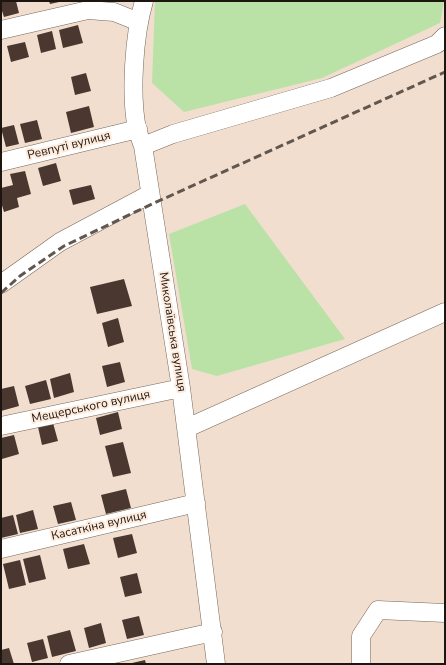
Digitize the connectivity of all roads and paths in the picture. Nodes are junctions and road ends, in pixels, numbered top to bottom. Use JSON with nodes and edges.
{"nodes":[{"id":1,"x":141,"y":8,"type":"edge"},
{"id":2,"x":1,"y":30,"type":"edge"},
{"id":3,"x":445,"y":36,"type":"edge"},
{"id":4,"x":138,"y":130,"type":"junction"},
{"id":5,"x":143,"y":146,"type":"junction"},
{"id":6,"x":1,"y":162,"type":"edge"},
{"id":7,"x":150,"y":194,"type":"junction"},
{"id":8,"x":1,"y":284,"type":"edge"},
{"id":9,"x":445,"y":312,"type":"edge"},
{"id":10,"x":182,"y":388,"type":"junction"},
{"id":11,"x":1,"y":426,"type":"edge"},
{"id":12,"x":187,"y":428,"type":"junction"},
{"id":13,"x":196,"y":503,"type":"junction"},
{"id":14,"x":1,"y":550,"type":"edge"},
{"id":15,"x":445,"y":612,"type":"edge"},
{"id":16,"x":213,"y":632,"type":"junction"},
{"id":17,"x":69,"y":664,"type":"edge"},
{"id":18,"x":216,"y":664,"type":"edge"},
{"id":19,"x":361,"y":664,"type":"edge"}],
"edges":[{"from":1,"to":2,"type":"street"},
{"from":1,"to":4,"type":"street","name":"Миколаївська вулиця"},
{"from":3,"to":5,"type":"street"},
{"from":4,"to":5,"type":"street","name":"Миколаївська вулиця"},
{"from":4,"to":6,"type":"street","name":"Ревпуті вулиця"},
{"from":5,"to":7,"type":"street","name":"Миколаївська вулиця"},
{"from":7,"to":8,"type":"street"},
{"from":7,"to":10,"type":"street","name":"Миколаївська вулиця"},
{"from":9,"to":12,"type":"street"},
{"from":10,"to":11,"type":"street","name":"Мещерського вулиця"},
{"from":10,"to":12,"type":"street","name":"Миколаївська вулиця"},
{"from":12,"to":13,"type":"street","name":"Миколаївська вулиця"},
{"from":13,"to":14,"type":"street","name":"Касаткіна вулиця"},
{"from":13,"to":16,"type":"street","name":"Миколаївська вулиця"},
{"from":15,"to":19,"type":"street"},
{"from":16,"to":17,"type":"street"},
{"from":16,"to":18,"type":"street","name":"Миколаївська вулиця"}]}
